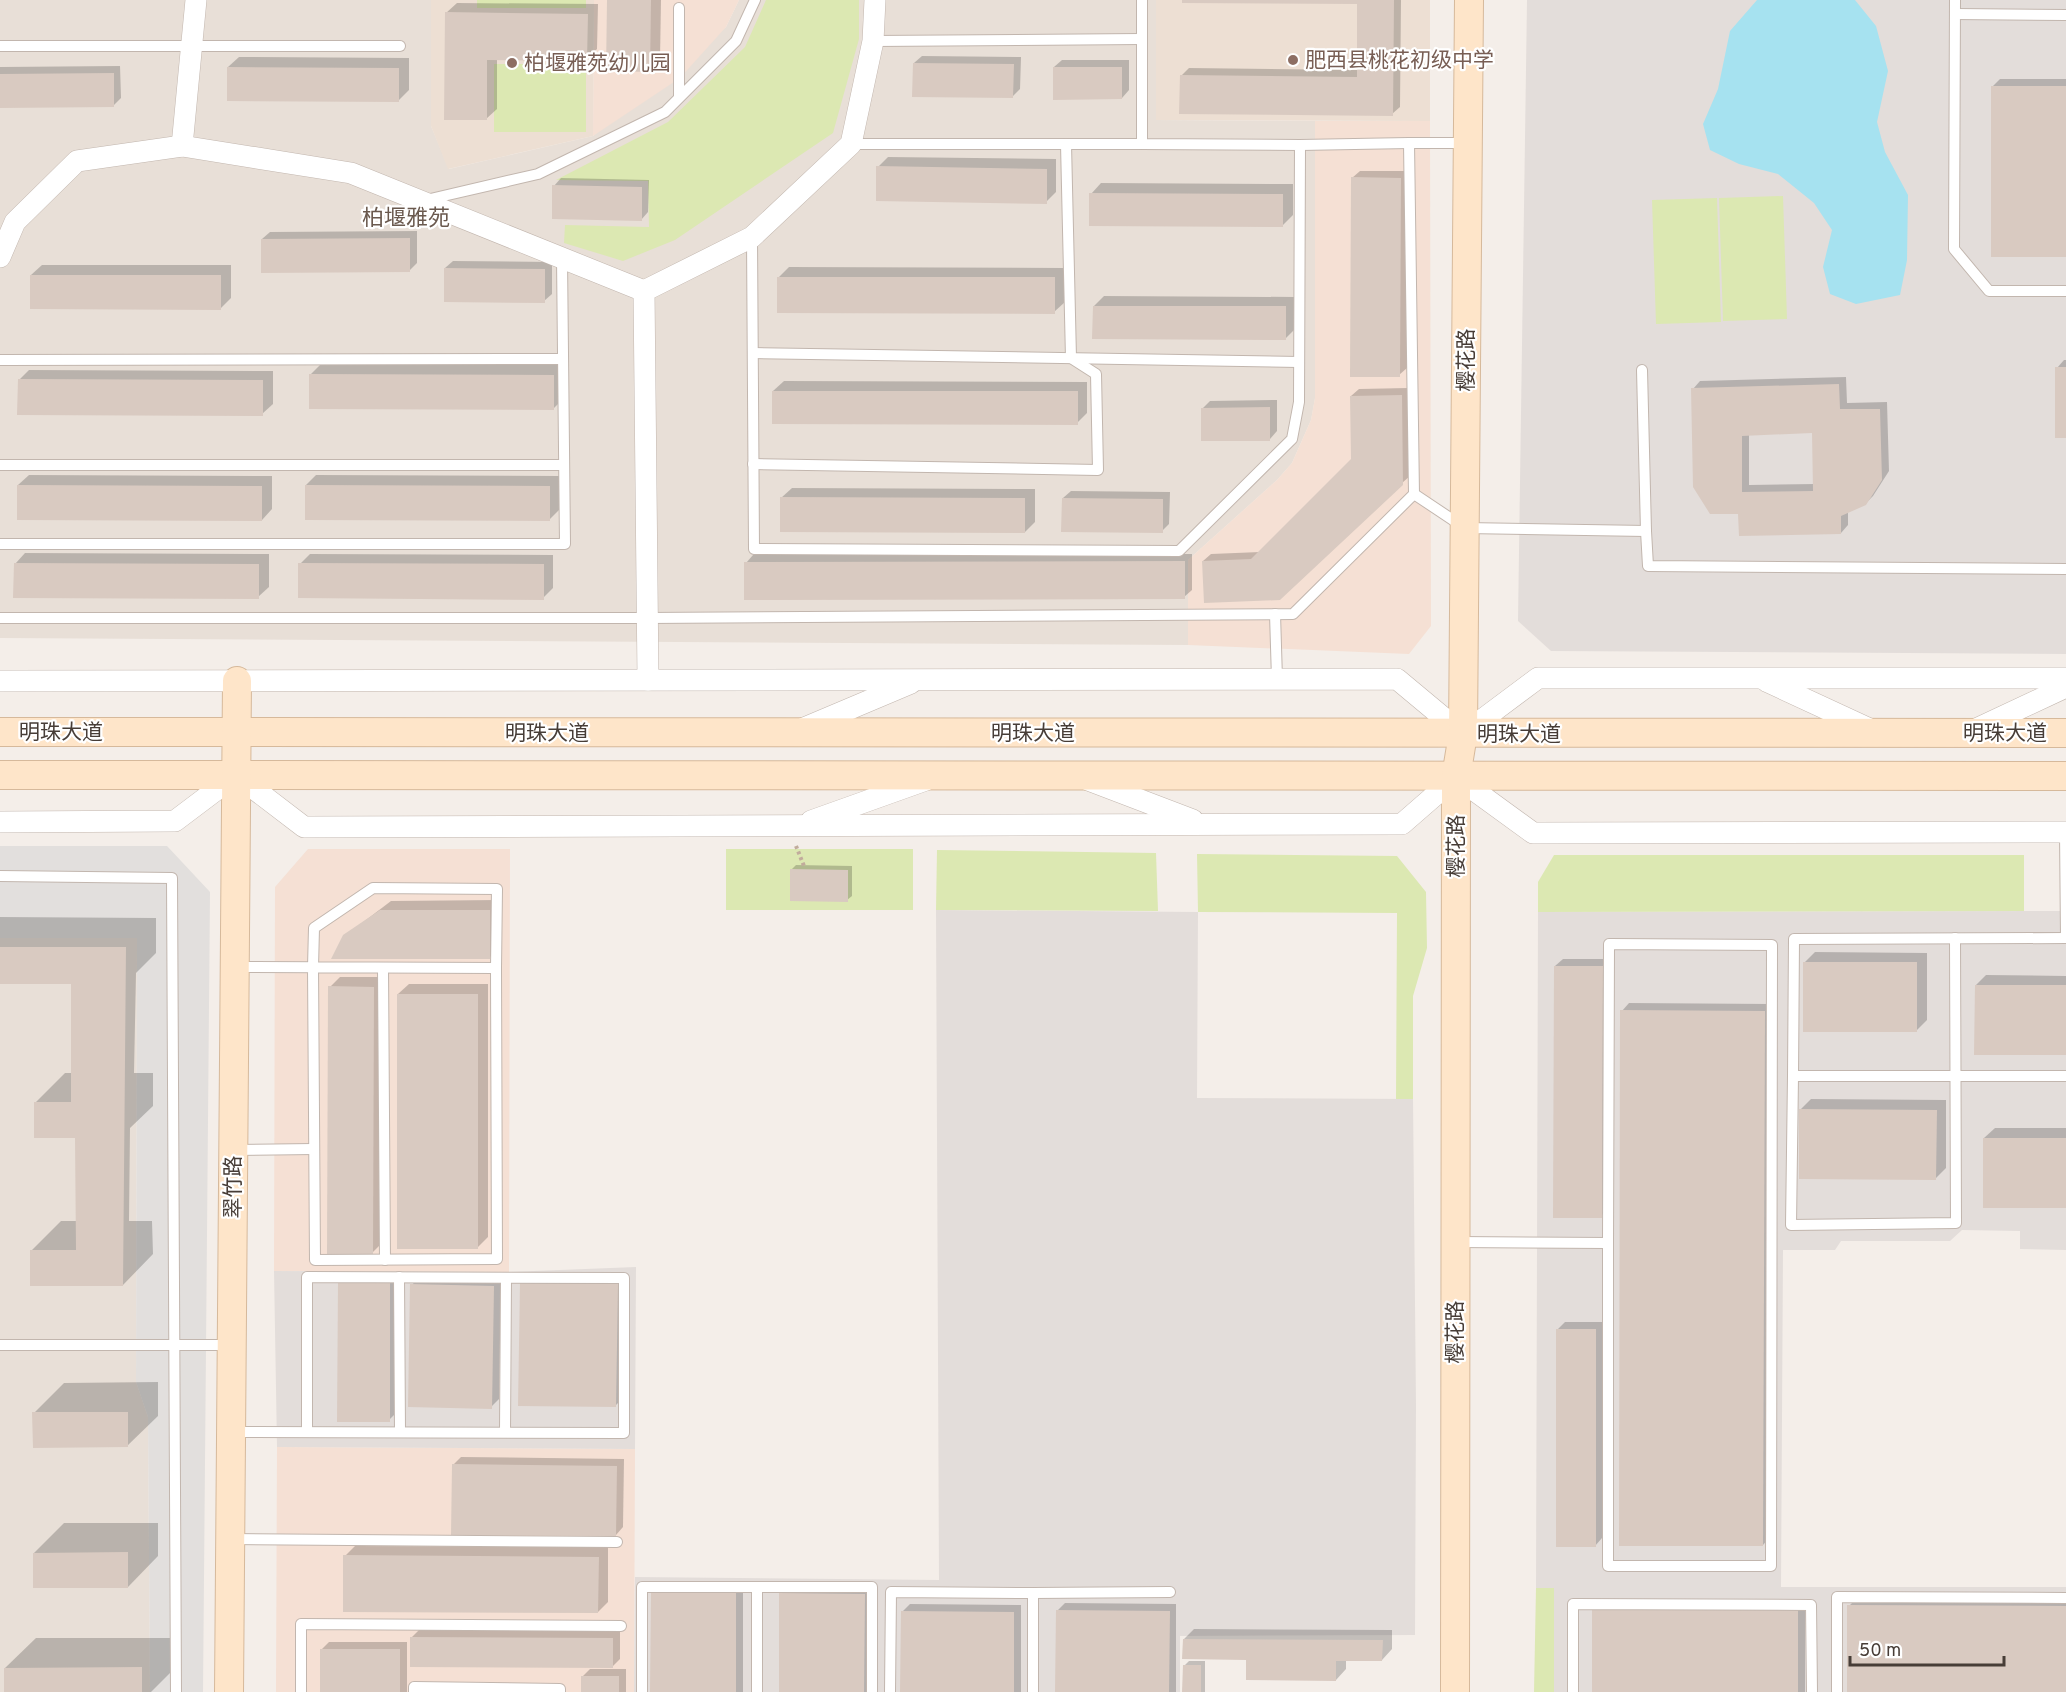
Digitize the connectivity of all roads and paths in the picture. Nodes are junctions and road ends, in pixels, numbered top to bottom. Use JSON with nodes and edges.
{"nodes":[{"id":1,"x":196,"y":0,"type":"edge"},
{"id":2,"x":755,"y":0,"type":"edge"},
{"id":3,"x":875,"y":0,"type":"edge"},
{"id":4,"x":1142,"y":0,"type":"edge"},
{"id":5,"x":1469,"y":0,"type":"edge"},
{"id":6,"x":1955,"y":0,"type":"edge"},
{"id":7,"x":679,"y":8,"type":"dead end"},
{"id":8,"x":1955,"y":14,"type":"junction"},
{"id":9,"x":2066,"y":15,"type":"edge"},
{"id":10,"x":1142,"y":39,"type":"junction"},
{"id":11,"x":873,"y":41,"type":"junction"},
{"id":12,"x":192,"y":45,"type":"junction"},
{"id":13,"x":0,"y":46,"type":"edge"},
{"id":14,"x":400,"y":46,"type":"dead end"},
{"id":15,"x":679,"y":97,"type":"junction"},
{"id":16,"x":1408,"y":143,"type":"junction"},
{"id":17,"x":1468,"y":143,"type":"junction"},
{"id":18,"x":851,"y":144,"type":"junction"},
{"id":19,"x":1066,"y":144,"type":"junction"},
{"id":20,"x":1142,"y":144,"type":"junction"},
{"id":21,"x":1300,"y":145,"type":"junction"},
{"id":22,"x":182,"y":146,"type":"junction"},
{"id":23,"x":421,"y":201,"type":"junction"},
{"id":24,"x":752,"y":237,"type":"junction"},
{"id":25,"x":0,"y":257,"type":"edge"},
{"id":26,"x":562,"y":258,"type":"junction"},
{"id":27,"x":644,"y":291,"type":"junction"},
{"id":28,"x":2066,"y":291,"type":"edge"},
{"id":29,"x":753,"y":354,"type":"junction"},
{"id":30,"x":1071,"y":358,"type":"junction"},
{"id":31,"x":563,"y":359,"type":"junction"},
{"id":32,"x":0,"y":360,"type":"edge"},
{"id":33,"x":1299,"y":362,"type":"junction"},
{"id":34,"x":1642,"y":370,"type":"dead end"},
{"id":35,"x":753,"y":464,"type":"junction"},
{"id":36,"x":0,"y":465,"type":"edge"},
{"id":37,"x":564,"y":465,"type":"junction"},
{"id":38,"x":1414,"y":494,"type":"junction"},
{"id":39,"x":1465,"y":528,"type":"junction"},
{"id":40,"x":1646,"y":531,"type":"junction"},
{"id":41,"x":0,"y":544,"type":"edge"},
{"id":42,"x":2066,"y":570,"type":"edge"},
{"id":43,"x":1275,"y":614,"type":"junction"},
{"id":44,"x":0,"y":618,"type":"edge"},
{"id":45,"x":647,"y":618,"type":"junction"},
{"id":46,"x":1761,"y":678,"type":"junction"},
{"id":47,"x":2066,"y":678,"type":"edge"},
{"id":48,"x":1277,"y":679,"type":"junction"},
{"id":49,"x":648,"y":680,"type":"junction"},
{"id":50,"x":920,"y":680,"type":"junction"},
{"id":51,"x":0,"y":681,"type":"edge"},
{"id":52,"x":237,"y":681,"type":"junction"},
{"id":53,"x":2066,"y":687,"type":"edge"},
{"id":54,"x":0,"y":732,"type":"edge"},
{"id":55,"x":237,"y":732,"type":"junction"},
{"id":56,"x":476,"y":733,"type":"junction"},
{"id":57,"x":792,"y":733,"type":"junction"},
{"id":58,"x":1880,"y":733,"type":"junction"},
{"id":59,"x":1969,"y":733,"type":"junction"},
{"id":60,"x":2066,"y":733,"type":"edge"},
{"id":61,"x":1246,"y":734,"type":"junction"},
{"id":62,"x":1463,"y":734,"type":"junction"},
{"id":63,"x":1717,"y":734,"type":"junction"},
{"id":64,"x":0,"y":775,"type":"edge"},
{"id":65,"x":236,"y":775,"type":"junction"},
{"id":66,"x":476,"y":776,"type":"junction"},
{"id":67,"x":937,"y":776,"type":"junction"},
{"id":68,"x":1715,"y":776,"type":"junction"},
{"id":69,"x":2066,"y":776,"type":"edge"},
{"id":70,"x":1079,"y":777,"type":"junction"},
{"id":71,"x":1244,"y":777,"type":"junction"},
{"id":72,"x":1456,"y":777,"type":"junction"},
{"id":73,"x":0,"y":822,"type":"edge"},
{"id":74,"x":1204,"y":824,"type":"junction"},
{"id":75,"x":796,"y":826,"type":"junction"},
{"id":76,"x":2066,"y":828,"type":"edge"},
{"id":77,"x":0,"y":876,"type":"edge"},
{"id":78,"x":1955,"y":938,"type":"junction"},
{"id":79,"x":235,"y":967,"type":"junction"},
{"id":80,"x":313,"y":967,"type":"junction"},
{"id":81,"x":383,"y":968,"type":"junction"},
{"id":82,"x":496,"y":968,"type":"junction"},
{"id":83,"x":1792,"y":1076,"type":"junction"},
{"id":84,"x":1956,"y":1076,"type":"junction"},
{"id":85,"x":2066,"y":1076,"type":"edge"},
{"id":86,"x":314,"y":1149,"type":"junction"},
{"id":87,"x":234,"y":1150,"type":"junction"},
{"id":88,"x":1455,"y":1242,"type":"junction"},
{"id":89,"x":1608,"y":1243,"type":"junction"},
{"id":90,"x":385,"y":1260,"type":"junction"},
{"id":91,"x":399,"y":1277,"type":"junction"},
{"id":92,"x":506,"y":1278,"type":"junction"},
{"id":93,"x":174,"y":1344,"type":"junction"},
{"id":94,"x":0,"y":1345,"type":"edge"},
{"id":95,"x":232,"y":1345,"type":"junction"},
{"id":96,"x":231,"y":1432,"type":"junction"},
{"id":97,"x":307,"y":1432,"type":"junction"},
{"id":98,"x":400,"y":1432,"type":"junction"},
{"id":99,"x":505,"y":1432,"type":"junction"},
{"id":100,"x":230,"y":1539,"type":"junction"},
{"id":101,"x":617,"y":1542,"type":"dead end"},
{"id":102,"x":757,"y":1587,"type":"junction"},
{"id":103,"x":1170,"y":1592,"type":"dead end"},
{"id":104,"x":1033,"y":1593,"type":"junction"},
{"id":105,"x":2066,"y":1598,"type":"edge"},
{"id":106,"x":621,"y":1626,"type":"dead end"},
{"id":107,"x":176,"y":1692,"type":"edge"},
{"id":108,"x":229,"y":1692,"type":"edge"},
{"id":109,"x":301,"y":1692,"type":"edge"},
{"id":110,"x":414,"y":1692,"type":"edge"},
{"id":111,"x":560,"y":1692,"type":"edge"},
{"id":112,"x":642,"y":1692,"type":"edge"},
{"id":113,"x":757,"y":1692,"type":"edge"},
{"id":114,"x":872,"y":1692,"type":"edge"},
{"id":115,"x":890,"y":1692,"type":"edge"},
{"id":116,"x":1033,"y":1692,"type":"edge"},
{"id":117,"x":1455,"y":1692,"type":"edge"},
{"id":118,"x":1573,"y":1692,"type":"edge"},
{"id":119,"x":1812,"y":1692,"type":"edge"},
{"id":120,"x":1837,"y":1692,"type":"edge"}],
"edges":[{"from":1,"to":12,"type":"street"},
{"from":2,"to":15,"type":"lane"},
{"from":3,"to":11,"type":"street"},
{"from":4,"to":10,"type":"lane"},
{"from":5,"to":17,"type":"main road","name":"樱花路"},
{"from":6,"to":8,"type":"lane"},
{"from":7,"to":15,"type":"lane"},
{"from":8,"to":9,"type":"lane"},
{"from":8,"to":28,"type":"lane"},
{"from":10,"to":11,"type":"lane"},
{"from":10,"to":20,"type":"lane"},
{"from":11,"to":18,"type":"street"},
{"from":12,"to":13,"type":"lane"},
{"from":12,"to":14,"type":"lane"},
{"from":12,"to":22,"type":"street"},
{"from":15,"to":23,"type":"lane"},
{"from":16,"to":17,"type":"lane"},
{"from":16,"to":21,"type":"lane"},
{"from":16,"to":38,"type":"lane"},
{"from":17,"to":39,"type":"main road","name":"樱花路"},
{"from":18,"to":19,"type":"lane"},
{"from":18,"to":24,"type":"street"},
{"from":19,"to":20,"type":"lane"},
{"from":19,"to":30,"type":"lane"},
{"from":20,"to":21,"type":"lane"},
{"from":21,"to":33,"type":"lane"},
{"from":22,"to":23,"type":"street"},
{"from":22,"to":25,"type":"street"},
{"from":23,"to":26,"type":"street"},
{"from":24,"to":27,"type":"street"},
{"from":24,"to":29,"type":"lane"},
{"from":26,"to":27,"type":"street"},
{"from":26,"to":31,"type":"lane"},
{"from":27,"to":45,"type":"street"},
{"from":29,"to":30,"type":"lane"},
{"from":29,"to":35,"type":"lane"},
{"from":30,"to":33,"type":"lane"},
{"from":30,"to":35,"type":"lane"},
{"from":31,"to":32,"type":"lane"},
{"from":31,"to":37,"type":"lane"},
{"from":33,"to":35,"type":"lane"},
{"from":34,"to":40,"type":"lane"},
{"from":36,"to":37,"type":"lane"},
{"from":37,"to":41,"type":"lane"},
{"from":38,"to":39,"type":"lane"},
{"from":38,"to":43,"type":"lane"},
{"from":39,"to":40,"type":"lane"},
{"from":39,"to":62,"type":"main road","name":"樱花路"},
{"from":40,"to":42,"type":"lane"},
{"from":43,"to":45,"type":"lane"},
{"from":43,"to":48,"type":"lane"},
{"from":44,"to":45,"type":"lane"},
{"from":45,"to":49,"type":"street"},
{"from":46,"to":47,"type":"street"},
{"from":46,"to":58,"type":"street"},
{"from":46,"to":62,"type":"street"},
{"from":48,"to":50,"type":"street"},
{"from":48,"to":62,"type":"street"},
{"from":49,"to":50,"type":"street"},
{"from":49,"to":52,"type":"street"},
{"from":50,"to":57,"type":"street"},
{"from":51,"to":52,"type":"street"},
{"from":52,"to":55,"type":"main road","name":"翠竹路"},
{"from":53,"to":59,"type":"street"},
{"from":54,"to":55,"type":"main road","name":"明珠大道"},
{"from":55,"to":56,"type":"main road","name":"明珠大道"},
{"from":55,"to":65,"type":"main road","name":"翠竹路"},
{"from":56,"to":57,"type":"main road","name":"明珠大道"},
{"from":56,"to":66,"type":"main road"},
{"from":57,"to":61,"type":"main road","name":"明珠大道"},
{"from":58,"to":59,"type":"main road","name":"明珠大道"},
{"from":58,"to":63,"type":"main road","name":"明珠大道"},
{"from":59,"to":60,"type":"main road","name":"明珠大道"},
{"from":61,"to":62,"type":"main road","name":"明珠大道"},
{"from":61,"to":71,"type":"main road"},
{"from":62,"to":63,"type":"main road","name":"明珠大道"},
{"from":62,"to":72,"type":"main road","name":"樱花路"},
{"from":63,"to":68,"type":"main road"},
{"from":64,"to":65,"type":"main road","name":"明珠大道"},
{"from":65,"to":66,"type":"main road","name":"明珠大道"},
{"from":65,"to":73,"type":"street"},
{"from":65,"to":75,"type":"street"},
{"from":65,"to":79,"type":"main road","name":"翠竹路"},
{"from":66,"to":67,"type":"main road","name":"明珠大道"},
{"from":67,"to":70,"type":"main road","name":"明珠大道"},
{"from":67,"to":75,"type":"street"},
{"from":68,"to":69,"type":"main road","name":"明珠大道"},
{"from":68,"to":72,"type":"main road","name":"明珠大道"},
{"from":70,"to":71,"type":"main road","name":"明珠大道"},
{"from":70,"to":74,"type":"street"},
{"from":71,"to":72,"type":"main road","name":"明珠大道"},
{"from":72,"to":74,"type":"street"},
{"from":72,"to":76,"type":"street"},
{"from":72,"to":88,"type":"main road","name":"樱花路"},
{"from":74,"to":75,"type":"street"},
{"from":76,"to":78,"type":"lane"},
{"from":77,"to":93,"type":"lane"},
{"from":78,"to":83,"type":"lane"},
{"from":78,"to":84,"type":"lane"},
{"from":79,"to":80,"type":"lane"},
{"from":79,"to":87,"type":"main road","name":"翠竹路"},
{"from":80,"to":81,"type":"lane"},
{"from":80,"to":82,"type":"lane"},
{"from":80,"to":86,"type":"lane"},
{"from":81,"to":82,"type":"lane"},
{"from":81,"to":90,"type":"lane"},
{"from":82,"to":90,"type":"lane"},
{"from":83,"to":84,"type":"lane"},
{"from":83,"to":84,"type":"lane"},
{"from":84,"to":85,"type":"lane"},
{"from":86,"to":87,"type":"lane"},
{"from":86,"to":90,"type":"lane"},
{"from":87,"to":95,"type":"main road","name":"翠竹路"},
{"from":88,"to":89,"type":"lane"},
{"from":88,"to":117,"type":"main road","name":"樱花路"},
{"from":89,"to":89,"type":"lane"},
{"from":91,"to":92,"type":"lane"},
{"from":91,"to":97,"type":"lane"},
{"from":91,"to":98,"type":"lane"},
{"from":92,"to":99,"type":"lane"},
{"from":92,"to":99,"type":"lane"},
{"from":93,"to":94,"type":"lane"},
{"from":93,"to":95,"type":"lane"},
{"from":93,"to":107,"type":"lane"},
{"from":95,"to":96,"type":"main road","name":"翠竹路"},
{"from":96,"to":97,"type":"lane"},
{"from":96,"to":100,"type":"main road","name":"翠竹路"},
{"from":97,"to":98,"type":"lane"},
{"from":98,"to":99,"type":"lane"},
{"from":100,"to":101,"type":"lane"},
{"from":100,"to":108,"type":"main road","name":"翠竹路"},
{"from":102,"to":112,"type":"lane"},
{"from":102,"to":113,"type":"lane"},
{"from":102,"to":114,"type":"lane"},
{"from":103,"to":104,"type":"lane"},
{"from":104,"to":115,"type":"lane"},
{"from":104,"to":116,"type":"lane"},
{"from":105,"to":120,"type":"lane"},
{"from":106,"to":109,"type":"lane"},
{"from":110,"to":111,"type":"lane"},
{"from":118,"to":119,"type":"lane"}]}
